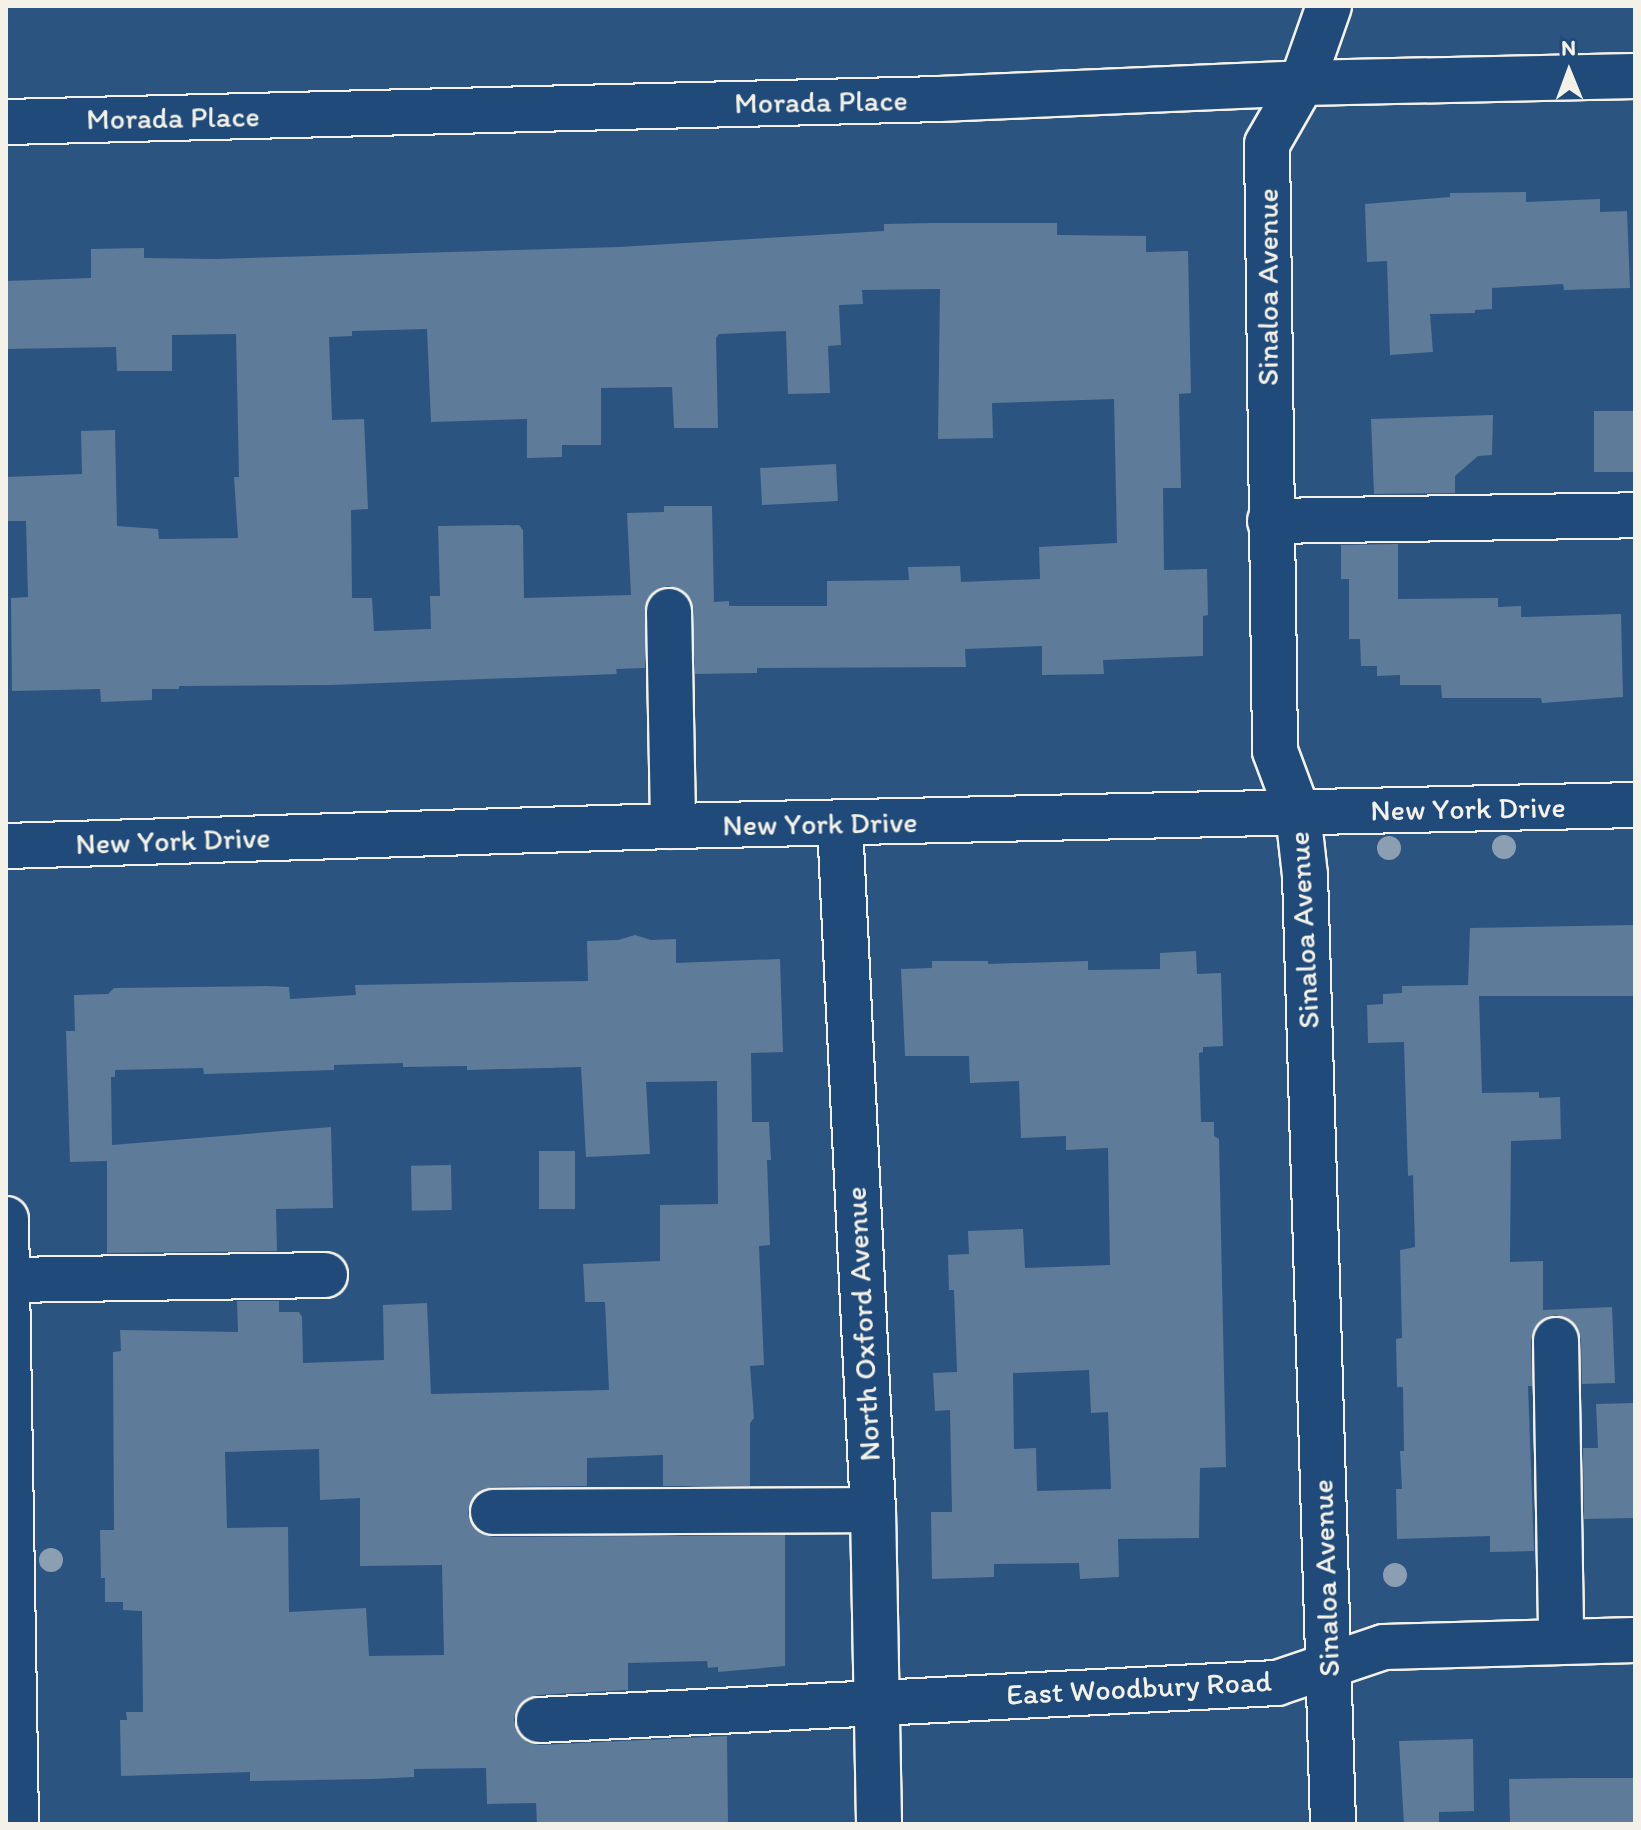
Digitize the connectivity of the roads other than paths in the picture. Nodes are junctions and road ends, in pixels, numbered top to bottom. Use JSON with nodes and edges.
{"nodes":[{"id":1,"x":1329,"y":6,"type":"edge"},
{"id":2,"x":1635,"y":76,"type":"edge"},
{"id":3,"x":1302,"y":83,"type":"junction"},
{"id":4,"x":6,"y":122,"type":"edge"},
{"id":5,"x":1635,"y":515,"type":"edge"},
{"id":6,"x":1270,"y":521,"type":"junction"},
{"id":7,"x":669,"y":611,"type":"dead end"},
{"id":8,"x":1635,"y":805,"type":"edge"},
{"id":9,"x":1298,"y":813,"type":"junction"},
{"id":10,"x":840,"y":824,"type":"junction"},
{"id":11,"x":673,"y":826,"type":"junction"},
{"id":12,"x":6,"y":846,"type":"edge"},
{"id":13,"x":6,"y":1219,"type":"edge"},
{"id":14,"x":325,"y":1275,"type":"dead end"},
{"id":15,"x":8,"y":1280,"type":"junction"},
{"id":16,"x":1556,"y":1340,"type":"dead end"},
{"id":17,"x":1584,"y":1410,"type":"dead end"},
{"id":18,"x":873,"y":1510,"type":"junction"},
{"id":19,"x":493,"y":1512,"type":"dead end"},
{"id":20,"x":1635,"y":1640,"type":"edge"},
{"id":21,"x":1575,"y":1641,"type":"junction"},
{"id":22,"x":1329,"y":1667,"type":"junction"},
{"id":23,"x":877,"y":1701,"type":"junction"},
{"id":24,"x":539,"y":1720,"type":"dead end"},
{"id":25,"x":10,"y":1753,"type":"edge"},
{"id":26,"x":16,"y":1824,"type":"edge"},
{"id":27,"x":879,"y":1824,"type":"edge"},
{"id":28,"x":1333,"y":1824,"type":"edge"}],
"edges":[{"from":1,"to":3,"type":"street","name":"Sinaloa Avenue"},
{"from":2,"to":3,"type":"street","name":"Morada Place"},
{"from":3,"to":4,"type":"street","name":"Morada Place"},
{"from":3,"to":6,"type":"street","name":"Sinaloa Avenue"},
{"from":5,"to":6,"type":"street"},
{"from":6,"to":9,"type":"street","name":"Sinaloa Avenue"},
{"from":7,"to":11,"type":"street"},
{"from":8,"to":9,"type":"street","name":"New York Drive"},
{"from":9,"to":10,"type":"street","name":"New York Drive"},
{"from":9,"to":22,"type":"street","name":"Sinaloa Avenue"},
{"from":10,"to":11,"type":"street","name":"New York Drive"},
{"from":10,"to":18,"type":"street","name":"North Oxford Avenue"},
{"from":11,"to":12,"type":"street","name":"New York Drive"},
{"from":13,"to":15,"type":"street"},
{"from":14,"to":15,"type":"street"},
{"from":15,"to":25,"type":"street"},
{"from":16,"to":21,"type":"street"},
{"from":17,"to":21,"type":"street"},
{"from":18,"to":19,"type":"street"},
{"from":18,"to":23,"type":"street","name":"North Oxford Avenue"},
{"from":20,"to":21,"type":"street","name":"East Woodbury Road"},
{"from":21,"to":22,"type":"street","name":"East Woodbury Road"},
{"from":22,"to":23,"type":"street","name":"East Woodbury Road"},
{"from":22,"to":28,"type":"street","name":"Sinaloa Avenue"},
{"from":23,"to":24,"type":"street","name":"East Woodbury Road"},
{"from":23,"to":27,"type":"street","name":"North Oxford Avenue"},
{"from":25,"to":26,"type":"street"}]}
